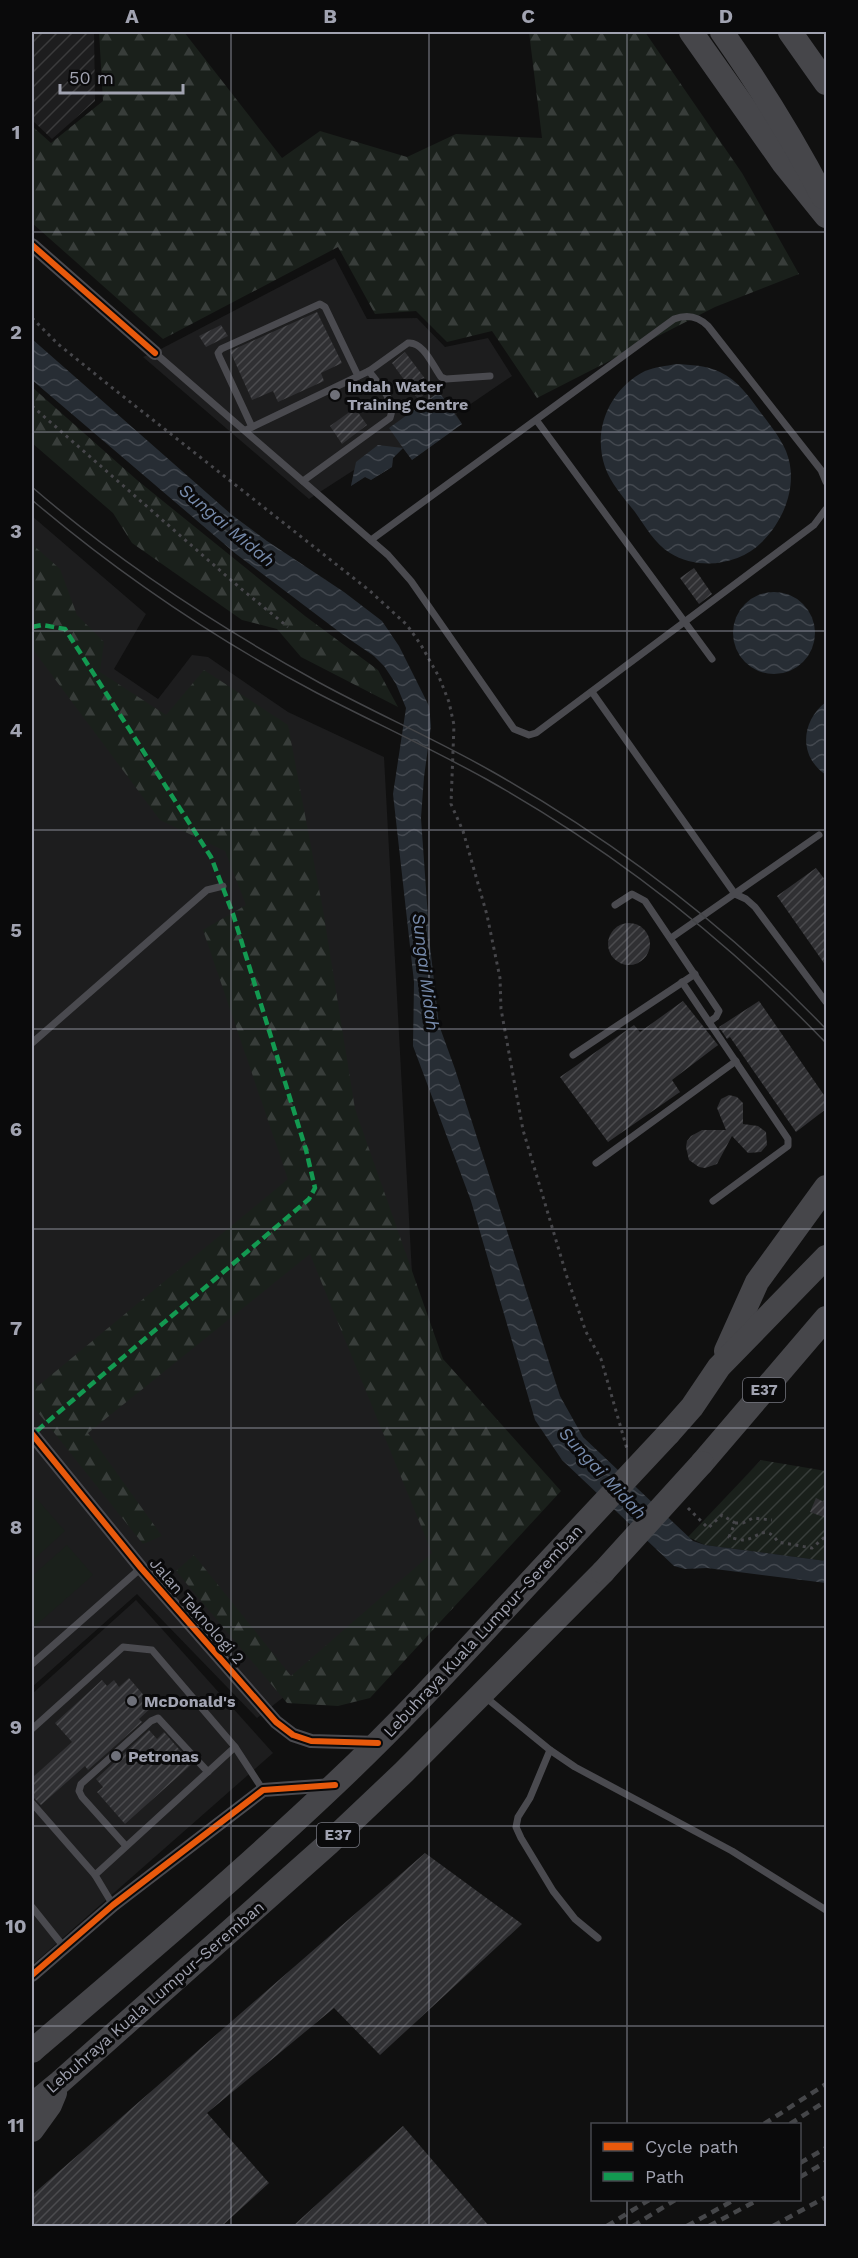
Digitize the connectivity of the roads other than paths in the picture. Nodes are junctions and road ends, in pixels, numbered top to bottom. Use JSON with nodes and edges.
{"nodes":[{"id":1,"x":691,"y":32,"type":"edge"},
{"id":2,"x":722,"y":32,"type":"edge"},
{"id":3,"x":790,"y":32,"type":"edge"},
{"id":4,"x":801,"y":32,"type":"edge"},
{"id":5,"x":826,"y":58,"type":"edge"},
{"id":6,"x":826,"y":83,"type":"edge"},
{"id":7,"x":826,"y":205,"type":"edge"},
{"id":8,"x":826,"y":216,"type":"edge"},
{"id":9,"x":32,"y":245,"type":"edge"},
{"id":10,"x":155,"y":352,"type":"joint"},
{"id":11,"x":369,"y":371,"type":"junction"},
{"id":12,"x":358,"y":376,"type":"junction"},
{"id":13,"x":490,"y":376,"type":"dead end"},
{"id":14,"x":537,"y":421,"type":"junction"},
{"id":15,"x":249,"y":429,"type":"junction"},
{"id":16,"x":303,"y":481,"type":"junction"},
{"id":17,"x":826,"y":482,"type":"edge"},
{"id":18,"x":826,"y":509,"type":"edge"},
{"id":19,"x":371,"y":540,"type":"junction"},
{"id":20,"x":685,"y":621,"type":"junction"},
{"id":21,"x":712,"y":659,"type":"dead end"},
{"id":22,"x":592,"y":692,"type":"junction"},
{"id":23,"x":819,"y":835,"type":"dead end"},
{"id":24,"x":223,"y":886,"type":"dead end"},
{"id":25,"x":735,"y":894,"type":"junction"},
{"id":26,"x":615,"y":905,"type":"dead end"},
{"id":27,"x":671,"y":938,"type":"junction"},
{"id":28,"x":694,"y":974,"type":"junction"},
{"id":29,"x":682,"y":982,"type":"junction"},
{"id":30,"x":826,"y":1002,"type":"edge"},
{"id":31,"x":709,"y":1022,"type":"junction"},
{"id":32,"x":32,"y":1043,"type":"edge"},
{"id":33,"x":573,"y":1055,"type":"dead end"},
{"id":34,"x":736,"y":1061,"type":"junction"},
{"id":35,"x":596,"y":1163,"type":"dead end"},
{"id":36,"x":826,"y":1187,"type":"edge"},
{"id":37,"x":714,"y":1201,"type":"dead end"},
{"id":38,"x":826,"y":1257,"type":"edge"},
{"id":39,"x":826,"y":1318,"type":"edge"},
{"id":40,"x":719,"y":1367,"type":"junction"},
{"id":41,"x":32,"y":1435,"type":"edge"},
{"id":42,"x":141,"y":1568,"type":"junction"},
{"id":43,"x":32,"y":1664,"type":"edge"},
{"id":44,"x":482,"y":1694,"type":"junction"},
{"id":45,"x":32,"y":1729,"type":"edge"},
{"id":46,"x":378,"y":1743,"type":"junction"},
{"id":47,"x":235,"y":1748,"type":"junction"},
{"id":48,"x":550,"y":1750,"type":"junction"},
{"id":49,"x":208,"y":1772,"type":"junction"},
{"id":50,"x":335,"y":1785,"type":"junction"},
{"id":51,"x":262,"y":1790,"type":"junction"},
{"id":52,"x":32,"y":1803,"type":"edge"},
{"id":53,"x":126,"y":1846,"type":"junction"},
{"id":54,"x":95,"y":1875,"type":"junction"},
{"id":55,"x":113,"y":1905,"type":"junction"},
{"id":56,"x":32,"y":1907,"type":"edge"},
{"id":57,"x":826,"y":1910,"type":"edge"},
{"id":58,"x":34,"y":1916,"type":"edge"},
{"id":59,"x":598,"y":1938,"type":"dead end"},
{"id":60,"x":64,"y":1947,"type":"junction"},
{"id":61,"x":32,"y":1975,"type":"edge"},
{"id":62,"x":32,"y":2051,"type":"edge"},
{"id":63,"x":60,"y":2082,"type":"junction"},
{"id":64,"x":32,"y":2105,"type":"edge"},
{"id":65,"x":32,"y":2130,"type":"edge"}],
"edges":[{"from":1,"to":8,"type":"highway"},
{"from":2,"to":7,"type":"highway"},
{"from":3,"to":6,"type":"highway"},
{"from":4,"to":5,"type":"highway"},
{"from":9,"to":10,"type":"street"},
{"from":10,"to":15,"type":"lane"},
{"from":11,"to":12,"type":"lane"},
{"from":11,"to":13,"type":"lane"},
{"from":11,"to":16,"type":"lane"},
{"from":12,"to":15,"type":"lane"},
{"from":12,"to":15,"type":"lane"},
{"from":14,"to":17,"type":"lane"},
{"from":14,"to":19,"type":"lane"},
{"from":14,"to":20,"type":"lane"},
{"from":15,"to":16,"type":"lane"},
{"from":16,"to":19,"type":"lane"},
{"from":18,"to":20,"type":"lane"},
{"from":19,"to":22,"type":"lane"},
{"from":20,"to":21,"type":"lane"},
{"from":20,"to":22,"type":"lane"},
{"from":22,"to":25,"type":"lane"},
{"from":23,"to":25,"type":"lane"},
{"from":24,"to":32,"type":"lane"},
{"from":25,"to":27,"type":"lane"},
{"from":25,"to":30,"type":"lane"},
{"from":26,"to":27,"type":"lane"},
{"from":27,"to":28,"type":"lane"},
{"from":28,"to":29,"type":"lane"},
{"from":28,"to":31,"type":"lane"},
{"from":29,"to":31,"type":"lane"},
{"from":29,"to":33,"type":"lane"},
{"from":31,"to":34,"type":"lane"},
{"from":34,"to":35,"type":"lane"},
{"from":34,"to":37,"type":"lane"},
{"from":36,"to":40,"type":"highway"},
{"from":38,"to":40,"type":"highway","name":"Lebuhraya Kuala Lumpur–Seremban","number":"E37"},
{"from":39,"to":44,"type":"highway","name":"Lebuhraya Kuala Lumpur–Seremban","number":"E37","bridge":true},
{"from":40,"to":46,"type":"highway","name":"Lebuhraya Kuala Lumpur–Seremban","number":"E37","bridge":true},
{"from":41,"to":42,"type":"street","name":"Jalan Teknologi 2"},
{"from":42,"to":43,"type":"lane"},
{"from":42,"to":46,"type":"street","name":"Jalan Teknologi 2"},
{"from":44,"to":48,"type":"lane"},
{"from":44,"to":63,"type":"highway","name":"Lebuhraya Kuala Lumpur–Seremban","number":"E37"},
{"from":45,"to":47,"type":"lane"},
{"from":46,"to":50,"type":"highway","name":"Lebuhraya Kuala Lumpur–Seremban","number":"E37"},
{"from":47,"to":49,"type":"lane"},
{"from":47,"to":51,"type":"lane"},
{"from":48,"to":57,"type":"lane"},
{"from":48,"to":59,"type":"lane"},
{"from":49,"to":53,"type":"lane"},
{"from":49,"to":53,"type":"lane"},
{"from":50,"to":51,"type":"street"},
{"from":50,"to":62,"type":"highway","name":"Lebuhraya Kuala Lumpur–Seremban","number":"E37"},
{"from":51,"to":55,"type":"street"},
{"from":52,"to":54,"type":"lane"},
{"from":53,"to":54,"type":"lane"},
{"from":54,"to":55,"type":"lane"},
{"from":55,"to":60,"type":"street"},
{"from":56,"to":58,"type":"lane"},
{"from":58,"to":60,"type":"lane"},
{"from":60,"to":61,"type":"street"},
{"from":63,"to":64,"type":"highway","name":"Lebuhraya Kuala Lumpur–Seremban","number":"E37"},
{"from":63,"to":65,"type":"highway"}]}
